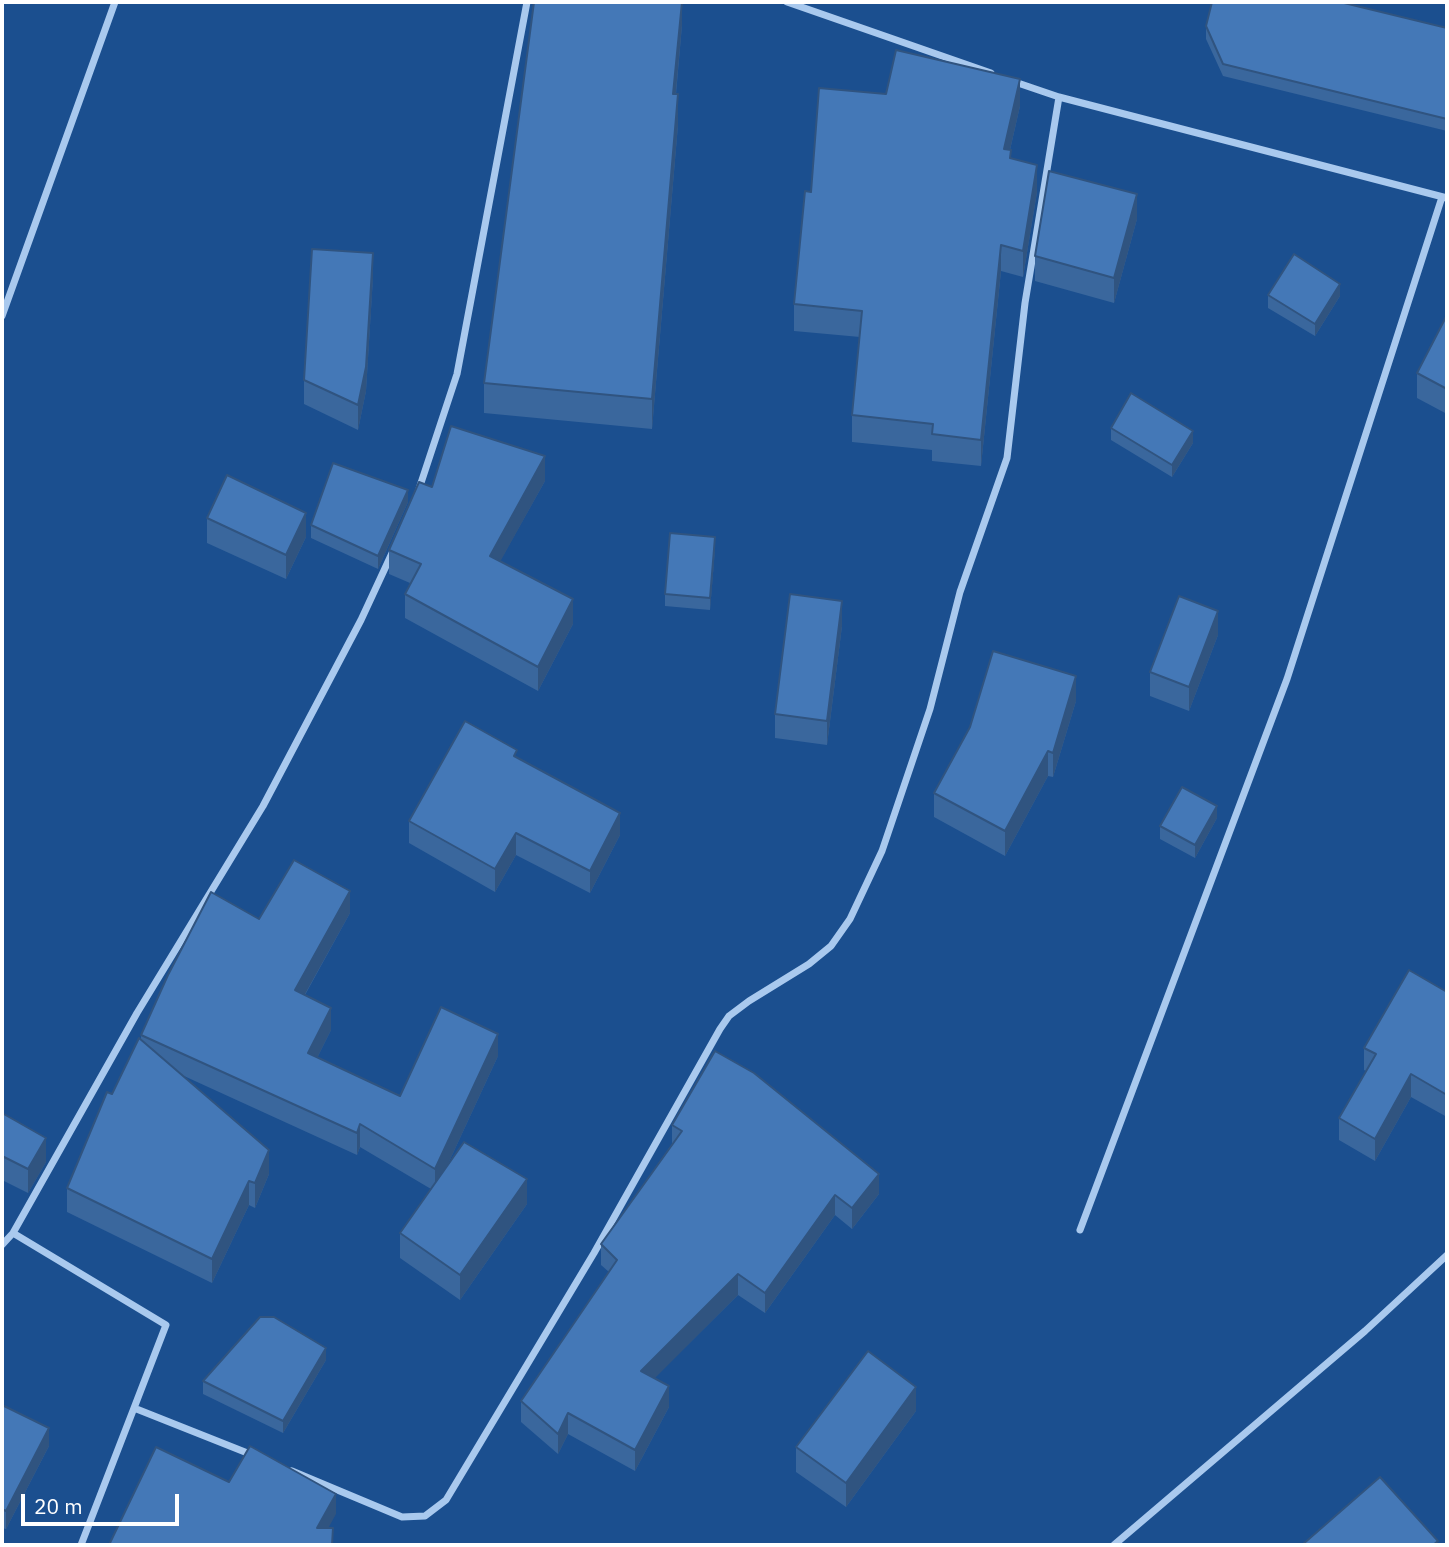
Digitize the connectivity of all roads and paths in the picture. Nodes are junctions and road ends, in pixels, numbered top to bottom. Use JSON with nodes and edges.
{"nodes":[{"id":1,"x":115,"y":2,"type":"edge"},
{"id":2,"x":527,"y":2,"type":"edge"},
{"id":3,"x":787,"y":2,"type":"edge"},
{"id":4,"x":994,"y":74,"type":"edge"},
{"id":5,"x":1007,"y":79,"type":"edge"},
{"id":6,"x":1059,"y":97,"type":"junction"},
{"id":7,"x":1444,"y":198,"type":"edge"},
{"id":8,"x":2,"y":316,"type":"edge"},
{"id":9,"x":413,"y":505,"type":"edge"},
{"id":10,"x":398,"y":541,"type":"edge"},
{"id":11,"x":1080,"y":1230,"type":"dead end"},
{"id":12,"x":13,"y":1233,"type":"junction"},
{"id":13,"x":2,"y":1245,"type":"edge"},
{"id":14,"x":1447,"y":1255,"type":"edge"},
{"id":15,"x":134,"y":1408,"type":"junction"},
{"id":16,"x":259,"y":1458,"type":"edge"},
{"id":17,"x":282,"y":1467,"type":"edge"},
{"id":18,"x":81,"y":1545,"type":"edge"},
{"id":19,"x":1114,"y":1545,"type":"edge"}],
"edges":[{"from":1,"to":8,"type":"street"},
{"from":2,"to":9,"type":"street"},
{"from":3,"to":4,"type":"street"},
{"from":5,"to":6,"type":"street"},
{"from":6,"to":7,"type":"street"},
{"from":6,"to":17,"type":"street"},
{"from":7,"to":11,"type":"street"},
{"from":10,"to":12,"type":"street"},
{"from":12,"to":13,"type":"street"},
{"from":12,"to":15,"type":"street"},
{"from":14,"to":19,"type":"street"},
{"from":15,"to":16,"type":"street"},
{"from":15,"to":18,"type":"street"}]}
